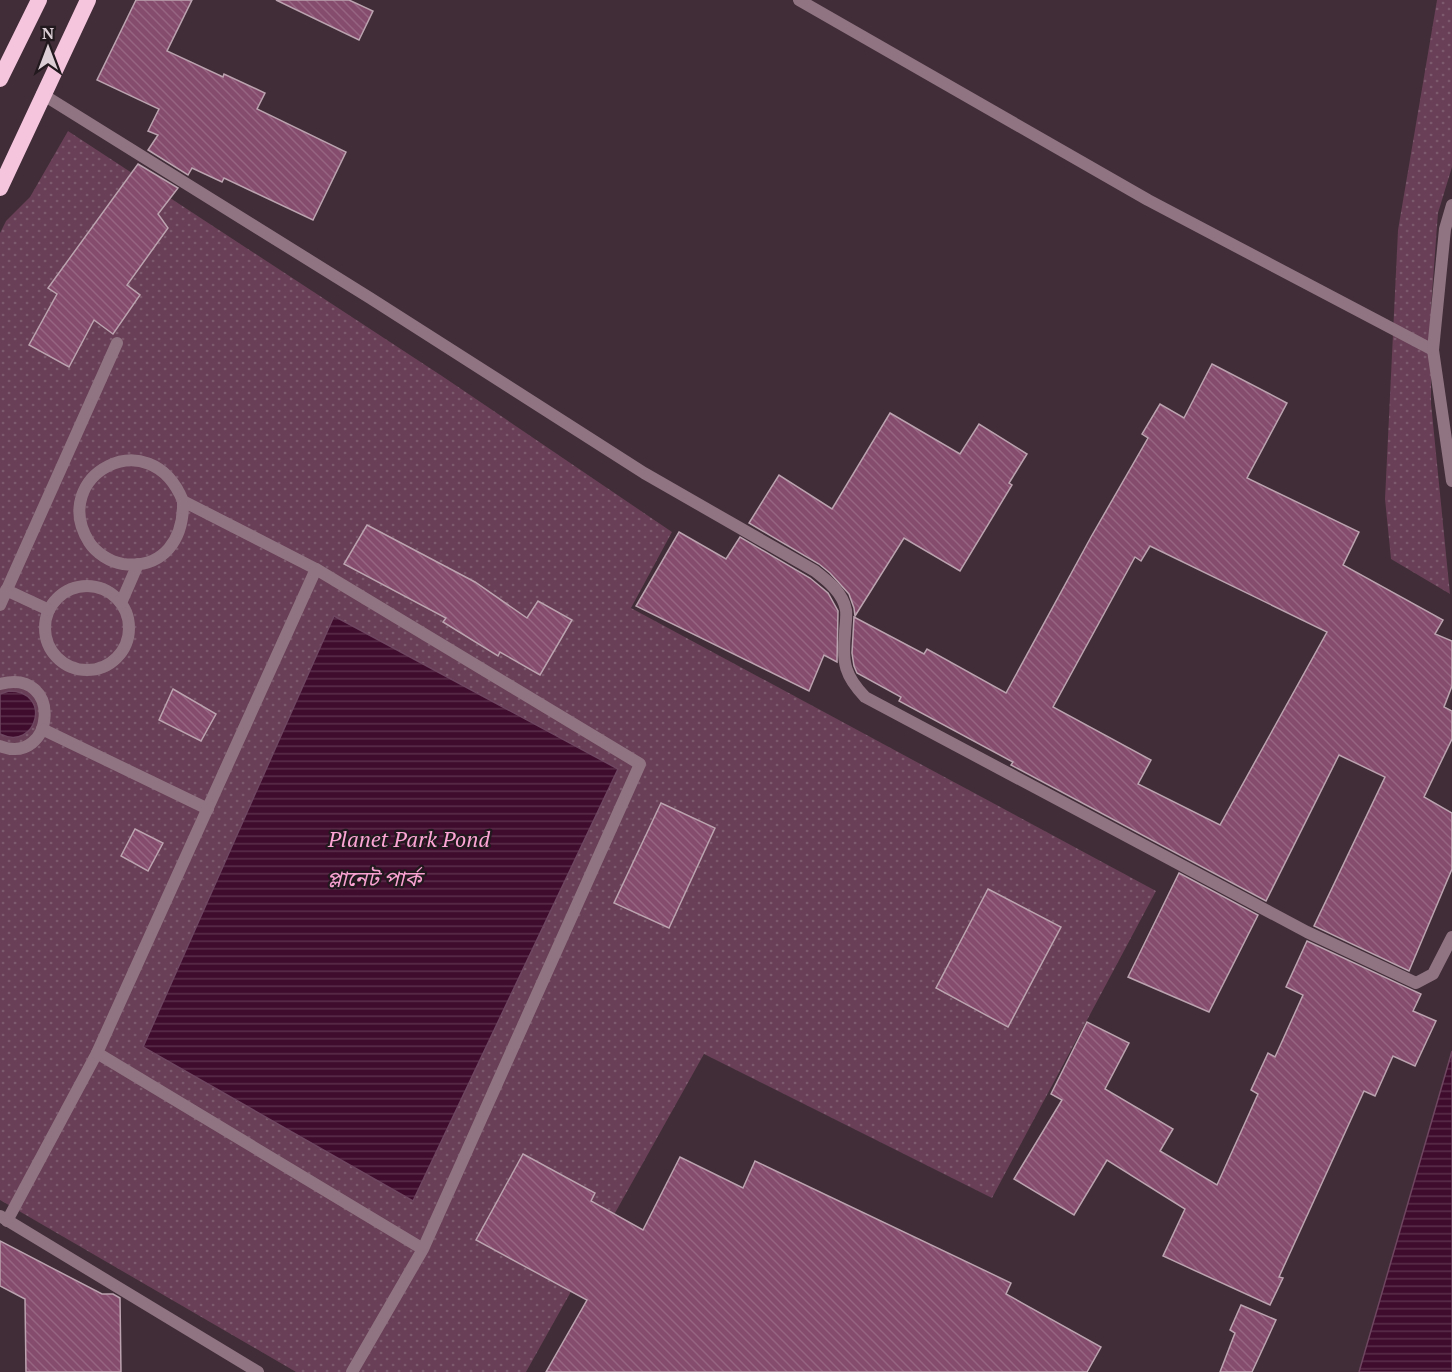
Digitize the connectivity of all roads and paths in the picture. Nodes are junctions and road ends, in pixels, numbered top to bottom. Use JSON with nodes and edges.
{"nodes":[{"id":1,"x":39,"y":0,"type":"edge"},
{"id":2,"x":88,"y":0,"type":"edge"},
{"id":3,"x":799,"y":0,"type":"edge"},
{"id":4,"x":0,"y":79,"type":"edge"},
{"id":5,"x":42,"y":94,"type":"junction"},
{"id":6,"x":0,"y":188,"type":"edge"},
{"id":7,"x":1452,"y":205,"type":"edge"},
{"id":8,"x":117,"y":343,"type":"dead end"},
{"id":9,"x":1433,"y":350,"type":"junction"},
{"id":10,"x":1452,"y":481,"type":"edge"},
{"id":11,"x":183,"y":501,"type":"junction"},
{"id":12,"x":138,"y":564,"type":"junction"},
{"id":13,"x":316,"y":569,"type":"junction"},
{"id":14,"x":6,"y":590,"type":"junction"},
{"id":15,"x":122,"y":603,"type":"junction"},
{"id":16,"x":0,"y":606,"type":"edge"},
{"id":17,"x":49,"y":610,"type":"junction"},
{"id":18,"x":0,"y":684,"type":"edge"},
{"id":19,"x":42,"y":729,"type":"junction"},
{"id":20,"x":0,"y":746,"type":"edge"},
{"id":21,"x":208,"y":809,"type":"junction"},
{"id":22,"x":1452,"y":937,"type":"edge"},
{"id":23,"x":97,"y":1053,"type":"junction"},
{"id":24,"x":4,"y":1219,"type":"edge"},
{"id":25,"x":423,"y":1249,"type":"junction"},
{"id":26,"x":258,"y":1372,"type":"edge"},
{"id":27,"x":352,"y":1372,"type":"edge"}],
"edges":[{"from":1,"to":4,"type":"highway"},
{"from":2,"to":5,"type":"highway"},
{"from":3,"to":9,"type":"street"},
{"from":5,"to":6,"type":"highway"},
{"from":5,"to":22,"type":"street"},
{"from":7,"to":9,"type":"street"},
{"from":8,"to":14,"type":"street"},
{"from":9,"to":10,"type":"street"},
{"from":11,"to":12,"type":"street"},
{"from":11,"to":12,"type":"street"},
{"from":11,"to":13,"type":"street"},
{"from":12,"to":15,"type":"street"},
{"from":13,"to":21,"type":"street"},
{"from":13,"to":25,"type":"street"},
{"from":14,"to":16,"type":"street"},
{"from":14,"to":17,"type":"street"},
{"from":15,"to":17,"type":"street"},
{"from":15,"to":17,"type":"street"},
{"from":18,"to":19,"type":"street"},
{"from":19,"to":20,"type":"street"},
{"from":19,"to":21,"type":"street"},
{"from":21,"to":23,"type":"street"},
{"from":23,"to":24,"type":"street"},
{"from":23,"to":25,"type":"street"},
{"from":24,"to":26,"type":"street"},
{"from":25,"to":27,"type":"street"}]}
